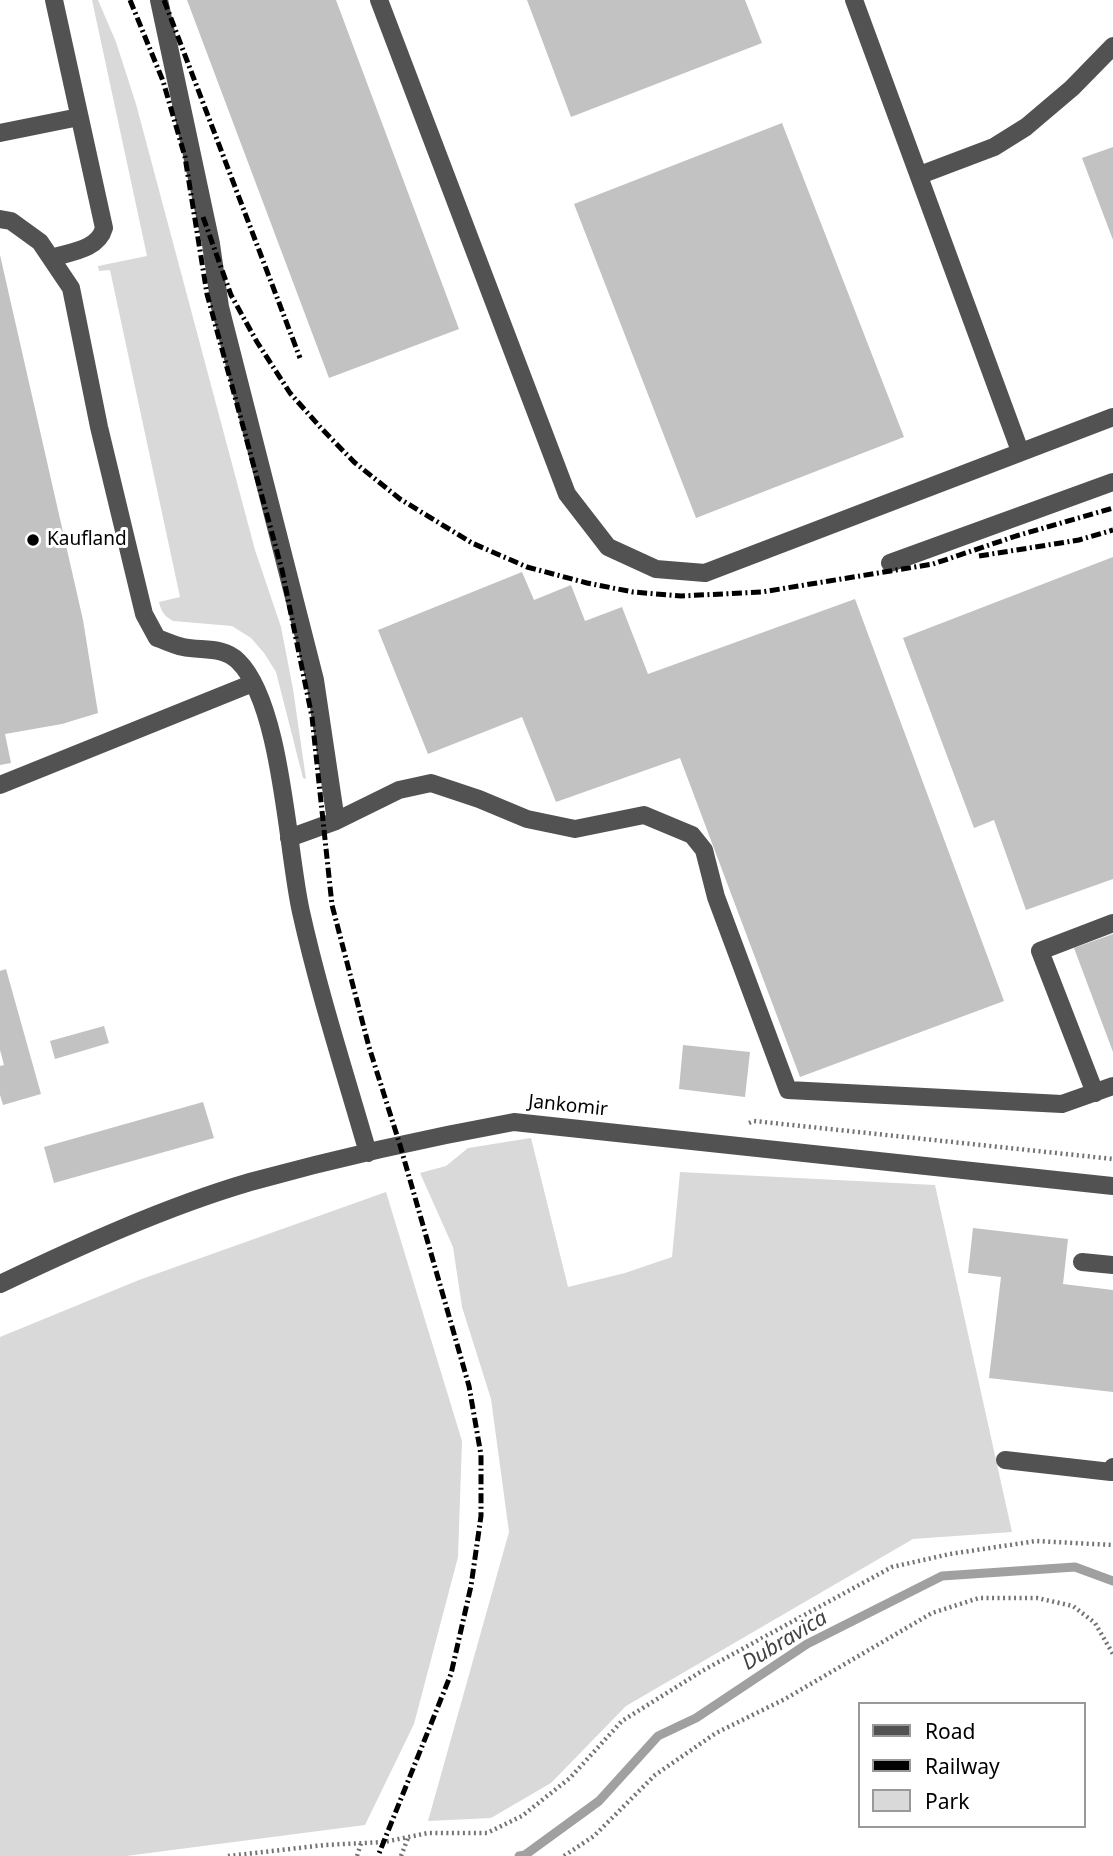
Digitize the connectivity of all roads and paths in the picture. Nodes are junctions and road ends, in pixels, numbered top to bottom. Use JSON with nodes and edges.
{"nodes":[{"id":1,"x":54,"y":0,"type":"edge"},
{"id":2,"x":159,"y":0,"type":"edge"},
{"id":3,"x":379,"y":0,"type":"edge"},
{"id":4,"x":854,"y":0,"type":"edge"},
{"id":5,"x":1113,"y":46,"type":"edge"},
{"id":6,"x":79,"y":117,"type":"junction"},
{"id":7,"x":0,"y":133,"type":"edge"},
{"id":8,"x":920,"y":175,"type":"junction"},
{"id":9,"x":0,"y":219,"type":"edge"},
{"id":10,"x":51,"y":258,"type":"junction"},
{"id":11,"x":1113,"y":417,"type":"edge"},
{"id":12,"x":1020,"y":451,"type":"junction"},
{"id":13,"x":1113,"y":482,"type":"edge"},
{"id":14,"x":890,"y":564,"type":"dead end"},
{"id":15,"x":253,"y":684,"type":"junction"},
{"id":16,"x":0,"y":785,"type":"edge"},
{"id":17,"x":336,"y":821,"type":"junction"},
{"id":18,"x":289,"y":838,"type":"junction"},
{"id":19,"x":1113,"y":923,"type":"edge"},
{"id":20,"x":1113,"y":1086,"type":"edge"},
{"id":21,"x":1095,"y":1093,"type":"junction"},
{"id":22,"x":368,"y":1153,"type":"junction"},
{"id":23,"x":1113,"y":1186,"type":"edge"},
{"id":24,"x":1082,"y":1262,"type":"dead end"},
{"id":25,"x":1113,"y":1265,"type":"edge"},
{"id":26,"x":0,"y":1284,"type":"edge"},
{"id":27,"x":1005,"y":1460,"type":"dead end"},
{"id":28,"x":1113,"y":1467,"type":"edge"},
{"id":29,"x":1113,"y":1545,"type":"edge"},
{"id":30,"x":1113,"y":1654,"type":"edge"},
{"id":31,"x":409,"y":1837,"type":"junction"},
{"id":32,"x":361,"y":1843,"type":"junction"},
{"id":33,"x":228,"y":1856,"type":"edge"},
{"id":34,"x":357,"y":1856,"type":"edge"},
{"id":35,"x":401,"y":1856,"type":"edge"},
{"id":36,"x":564,"y":1856,"type":"edge"}],
"edges":[{"from":1,"to":6,"type":"street"},
{"from":2,"to":17,"type":"street"},
{"from":3,"to":12,"type":"street"},
{"from":4,"to":8,"type":"street"},
{"from":5,"to":8,"type":"street"},
{"from":6,"to":7,"type":"street"},
{"from":6,"to":10,"type":"street"},
{"from":8,"to":12,"type":"street"},
{"from":9,"to":10,"type":"street"},
{"from":10,"to":15,"type":"street"},
{"from":11,"to":12,"type":"street"},
{"from":13,"to":14,"type":"street"},
{"from":15,"to":16,"type":"street"},
{"from":15,"to":18,"type":"street"},
{"from":17,"to":18,"type":"street"},
{"from":17,"to":21,"type":"street"},
{"from":18,"to":22,"type":"street"},
{"from":19,"to":21,"type":"street"},
{"from":20,"to":21,"type":"street"},
{"from":22,"to":23,"type":"street","name":"Jankomir"},
{"from":22,"to":26,"type":"street","name":"Jankomir"},
{"from":24,"to":25,"type":"street"},
{"from":27,"to":28,"type":"street"},
{"from":29,"to":31,"type":"path"},
{"from":30,"to":36,"type":"path"},
{"from":31,"to":32,"type":"path"},
{"from":31,"to":35,"type":"path"},
{"from":32,"to":33,"type":"path"},
{"from":32,"to":34,"type":"path"}]}
